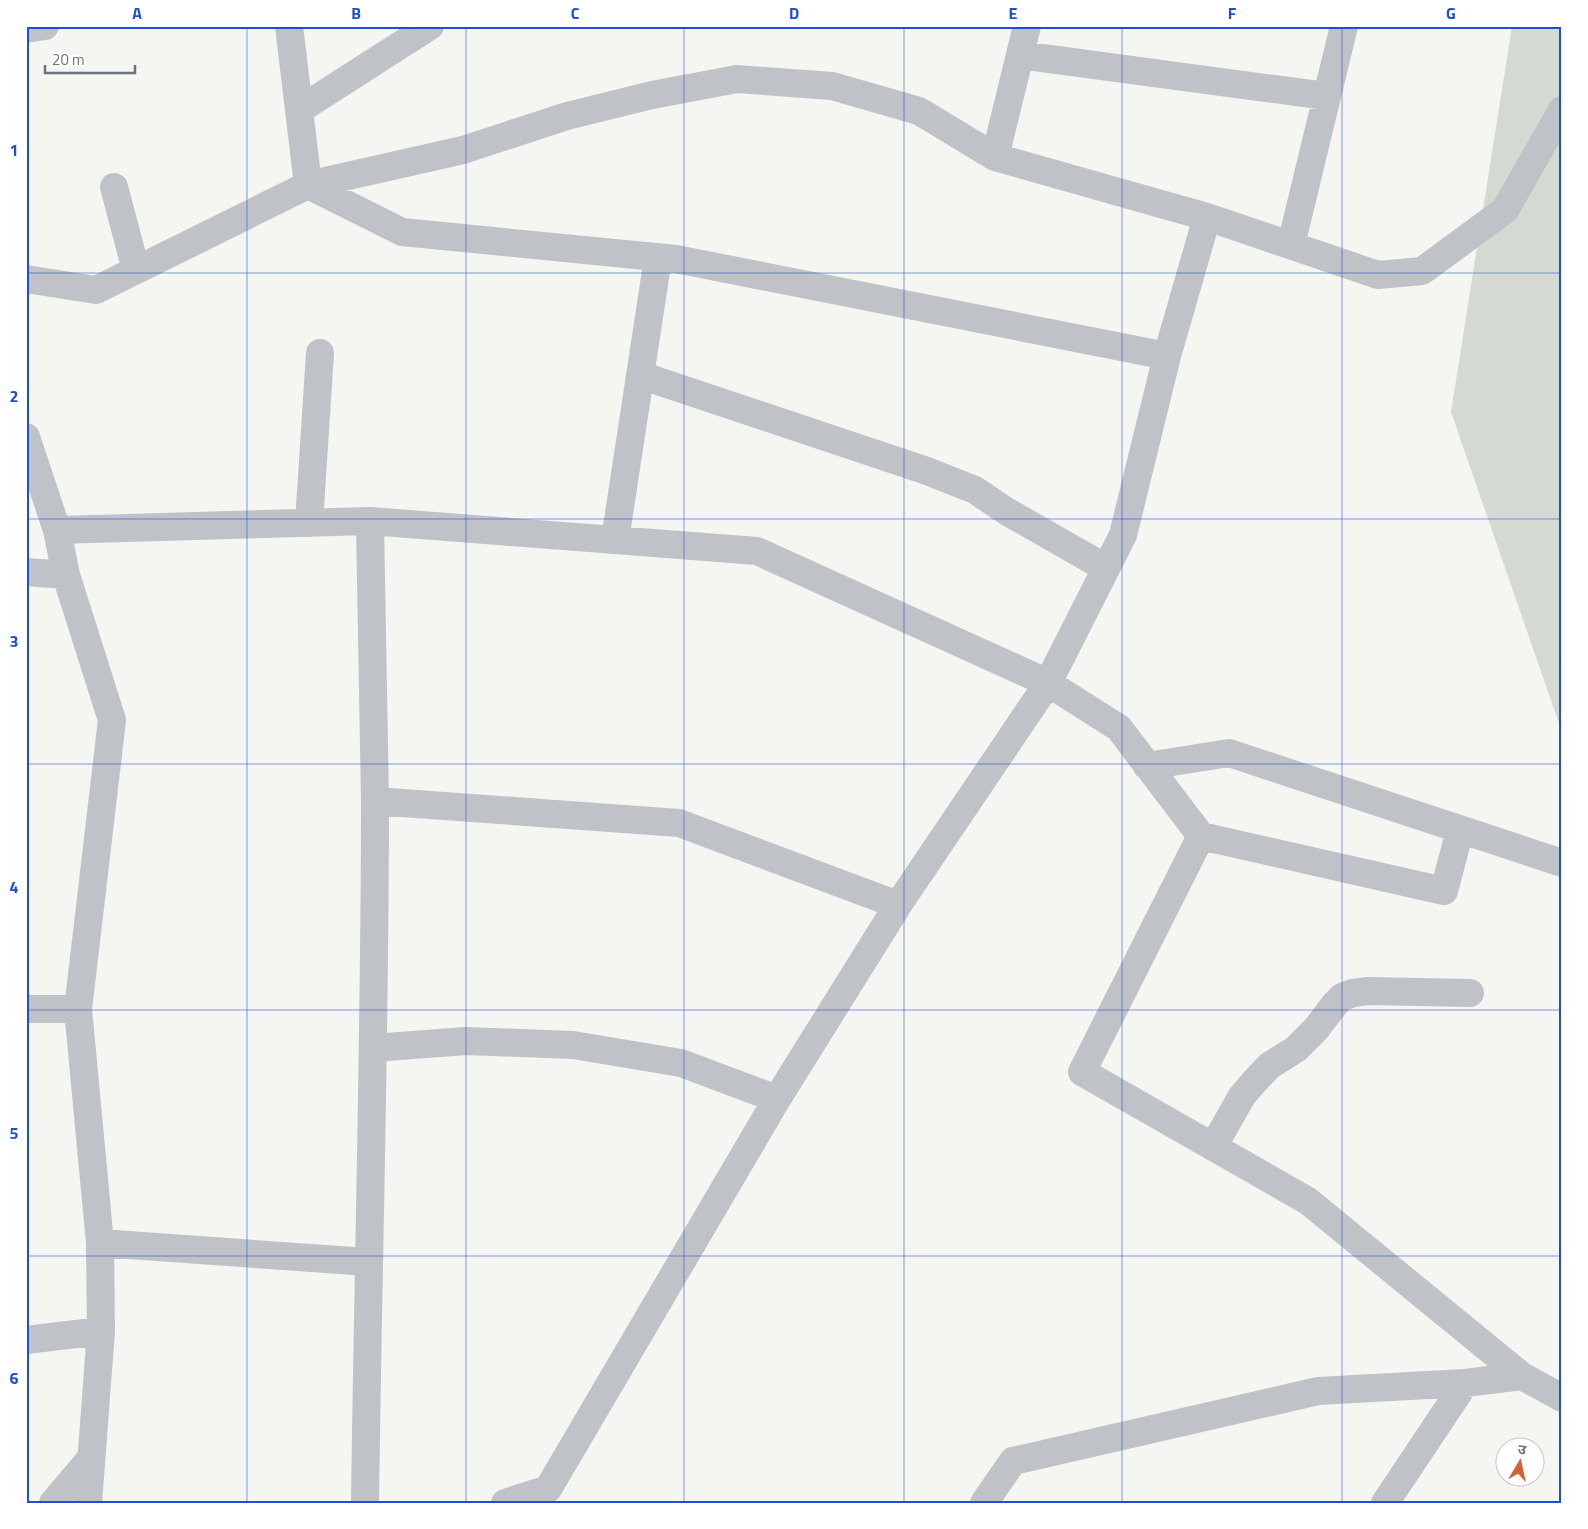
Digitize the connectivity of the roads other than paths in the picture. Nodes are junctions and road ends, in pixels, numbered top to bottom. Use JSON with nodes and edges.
{"nodes":[{"id":1,"x":45,"y":26,"type":"edge"},
{"id":2,"x":289,"y":26,"type":"edge"},
{"id":3,"x":430,"y":26,"type":"edge"},
{"id":4,"x":1027,"y":26,"type":"edge"},
{"id":5,"x":1344,"y":26,"type":"edge"},
{"id":6,"x":26,"y":29,"type":"edge"},
{"id":7,"x":1020,"y":56,"type":"junction"},
{"id":8,"x":1326,"y":96,"type":"junction"},
{"id":9,"x":1562,"y":110,"type":"edge"},
{"id":10,"x":300,"y":121,"type":"junction"},
{"id":11,"x":995,"y":157,"type":"junction"},
{"id":12,"x":308,"y":185,"type":"junction"},
{"id":13,"x":114,"y":186,"type":"dead end"},
{"id":14,"x":1207,"y":217,"type":"junction"},
{"id":15,"x":1291,"y":245,"type":"junction"},
{"id":16,"x":658,"y":258,"type":"junction"},
{"id":17,"x":136,"y":270,"type":"junction"},
{"id":18,"x":38,"y":280,"type":"edge"},
{"id":19,"x":320,"y":353,"type":"dead end"},
{"id":20,"x":1167,"y":356,"type":"junction"},
{"id":21,"x":640,"y":375,"type":"junction"},
{"id":22,"x":26,"y":437,"type":"edge"},
{"id":23,"x":370,"y":521,"type":"junction"},
{"id":24,"x":309,"y":523,"type":"junction"},
{"id":25,"x":57,"y":530,"type":"junction"},
{"id":26,"x":615,"y":540,"type":"junction"},
{"id":27,"x":1106,"y":568,"type":"junction"},
{"id":28,"x":26,"y":572,"type":"edge"},
{"id":29,"x":66,"y":575,"type":"junction"},
{"id":30,"x":1048,"y":683,"type":"junction"},
{"id":31,"x":1147,"y":766,"type":"junction"},
{"id":32,"x":375,"y":801,"type":"junction"},
{"id":33,"x":1460,"y":830,"type":"junction"},
{"id":34,"x":1201,"y":836,"type":"junction"},
{"id":35,"x":1562,"y":863,"type":"edge"},
{"id":36,"x":898,"y":905,"type":"junction"},
{"id":37,"x":1470,"y":993,"type":"dead end"},
{"id":38,"x":78,"y":1008,"type":"junction"},
{"id":39,"x":26,"y":1009,"type":"edge"},
{"id":40,"x":373,"y":1048,"type":"junction"},
{"id":41,"x":777,"y":1099,"type":"junction"},
{"id":42,"x":1213,"y":1148,"type":"junction"},
{"id":43,"x":100,"y":1243,"type":"junction"},
{"id":44,"x":368,"y":1262,"type":"junction"},
{"id":45,"x":101,"y":1331,"type":"junction"},
{"id":46,"x":26,"y":1340,"type":"edge"},
{"id":47,"x":1522,"y":1376,"type":"junction"},
{"id":48,"x":1465,"y":1383,"type":"junction"},
{"id":49,"x":1562,"y":1398,"type":"edge"},
{"id":50,"x":91,"y":1458,"type":"junction"},
{"id":51,"x":53,"y":1503,"type":"edge"},
{"id":52,"x":88,"y":1503,"type":"edge"},
{"id":53,"x":365,"y":1503,"type":"edge"},
{"id":54,"x":505,"y":1503,"type":"edge"},
{"id":55,"x":984,"y":1503,"type":"edge"},
{"id":56,"x":1385,"y":1503,"type":"edge"}],
"edges":[{"from":1,"to":6,"type":"street"},
{"from":2,"to":10,"type":"street"},
{"from":3,"to":10,"type":"street"},
{"from":4,"to":7,"type":"street"},
{"from":5,"to":8,"type":"street"},
{"from":7,"to":8,"type":"street"},
{"from":7,"to":11,"type":"street"},
{"from":8,"to":15,"type":"street"},
{"from":9,"to":15,"type":"street"},
{"from":10,"to":12,"type":"street"},
{"from":11,"to":12,"type":"street"},
{"from":11,"to":14,"type":"street"},
{"from":12,"to":16,"type":"street"},
{"from":12,"to":17,"type":"street"},
{"from":13,"to":17,"type":"street"},
{"from":14,"to":15,"type":"street"},
{"from":14,"to":20,"type":"street"},
{"from":16,"to":20,"type":"street"},
{"from":16,"to":21,"type":"street"},
{"from":17,"to":18,"type":"street"},
{"from":19,"to":24,"type":"street"},
{"from":20,"to":27,"type":"street"},
{"from":21,"to":26,"type":"street"},
{"from":21,"to":27,"type":"street"},
{"from":22,"to":25,"type":"street"},
{"from":23,"to":24,"type":"street"},
{"from":23,"to":26,"type":"street"},
{"from":23,"to":32,"type":"street"},
{"from":24,"to":25,"type":"street"},
{"from":25,"to":29,"type":"street"},
{"from":26,"to":30,"type":"street"},
{"from":27,"to":30,"type":"street"},
{"from":28,"to":29,"type":"street"},
{"from":29,"to":38,"type":"street"},
{"from":30,"to":31,"type":"street"},
{"from":30,"to":36,"type":"street"},
{"from":31,"to":33,"type":"street"},
{"from":31,"to":34,"type":"street"},
{"from":32,"to":36,"type":"street"},
{"from":32,"to":40,"type":"street"},
{"from":33,"to":34,"type":"street"},
{"from":33,"to":35,"type":"street"},
{"from":34,"to":42,"type":"street"},
{"from":36,"to":41,"type":"street"},
{"from":37,"to":42,"type":"street"},
{"from":38,"to":39,"type":"street"},
{"from":38,"to":43,"type":"street"},
{"from":40,"to":41,"type":"street"},
{"from":40,"to":44,"type":"street"},
{"from":41,"to":54,"type":"street"},
{"from":42,"to":47,"type":"street"},
{"from":43,"to":44,"type":"street"},
{"from":43,"to":45,"type":"street"},
{"from":44,"to":53,"type":"street"},
{"from":45,"to":46,"type":"street"},
{"from":45,"to":50,"type":"street"},
{"from":47,"to":48,"type":"street"},
{"from":47,"to":49,"type":"street"},
{"from":48,"to":55,"type":"street"},
{"from":48,"to":56,"type":"street"},
{"from":50,"to":51,"type":"street"},
{"from":50,"to":52,"type":"street"}]}
